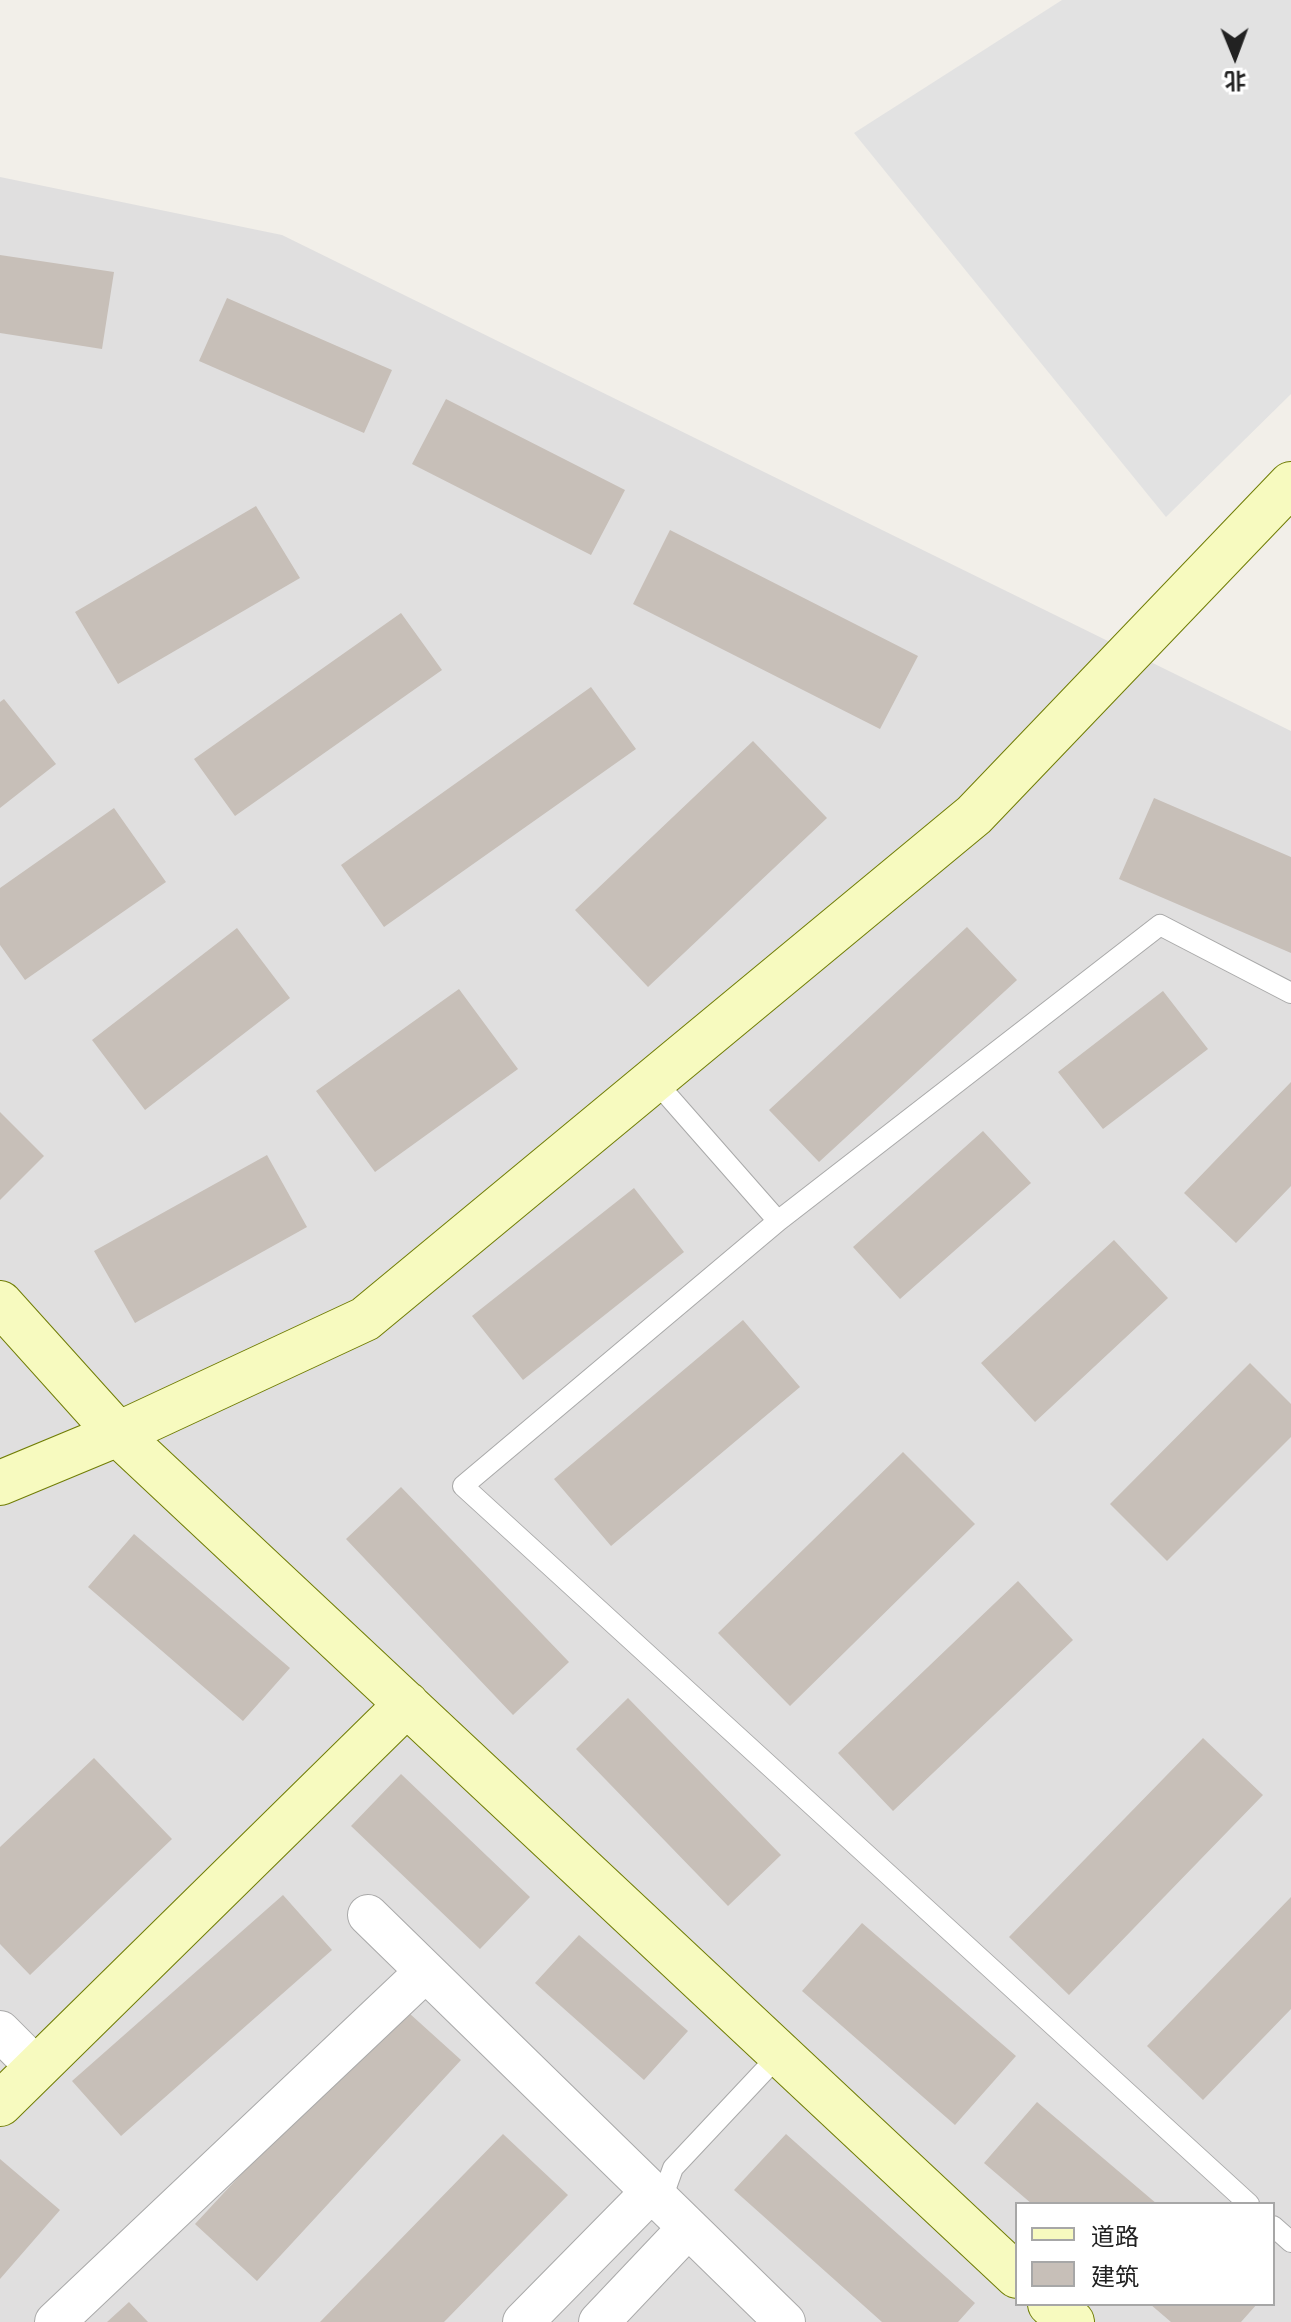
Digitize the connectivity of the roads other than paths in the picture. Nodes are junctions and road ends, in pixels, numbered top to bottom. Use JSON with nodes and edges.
{"nodes":[{"id":1,"x":1291,"y":484,"type":"edge"},
{"id":2,"x":1291,"y":993,"type":"edge"},
{"id":3,"x":655,"y":1081,"type":"junction"},
{"id":4,"x":778,"y":1221,"type":"junction"},
{"id":5,"x":0,"y":1303,"type":"edge"},
{"id":6,"x":118,"y":1434,"type":"junction"},
{"id":7,"x":0,"y":1483,"type":"edge"},
{"id":8,"x":407,"y":1704,"type":"junction"},
{"id":9,"x":368,"y":1915,"type":"dead end"},
{"id":10,"x":425,"y":1972,"type":"junction"},
{"id":11,"x":0,"y":2031,"type":"edge"},
{"id":12,"x":780,"y":2054,"type":"junction"},
{"id":13,"x":37,"y":2068,"type":"junction"},
{"id":14,"x":0,"y":2104,"type":"edge"},
{"id":15,"x":656,"y":2195,"type":"junction"},
{"id":16,"x":1247,"y":2202,"type":"edge"},
{"id":17,"x":688,"y":2228,"type":"junction"},
{"id":18,"x":1275,"y":2228,"type":"edge"},
{"id":19,"x":1291,"y":2242,"type":"edge"},
{"id":20,"x":1015,"y":2274,"type":"edge"},
{"id":21,"x":1052,"y":2306,"type":"edge"},
{"id":22,"x":55,"y":2322,"type":"edge"},
{"id":23,"x":523,"y":2322,"type":"edge"},
{"id":24,"x":599,"y":2322,"type":"edge"},
{"id":25,"x":785,"y":2322,"type":"edge"},
{"id":26,"x":1072,"y":2322,"type":"edge"}],
"edges":[{"from":1,"to":3,"type":"street"},
{"from":2,"to":4,"type":"lane"},
{"from":3,"to":4,"type":"lane"},
{"from":3,"to":6,"type":"street"},
{"from":4,"to":16,"type":"lane"},
{"from":5,"to":6,"type":"street"},
{"from":6,"to":7,"type":"street"},
{"from":6,"to":8,"type":"street"},
{"from":8,"to":12,"type":"street"},
{"from":8,"to":13,"type":"street"},
{"from":9,"to":10,"type":"street"},
{"from":10,"to":15,"type":"street"},
{"from":10,"to":22,"type":"street"},
{"from":11,"to":13,"type":"street"},
{"from":12,"to":15,"type":"lane"},
{"from":12,"to":20,"type":"street"},
{"from":13,"to":14,"type":"street"},
{"from":15,"to":17,"type":"street"},
{"from":15,"to":23,"type":"street"},
{"from":17,"to":24,"type":"street"},
{"from":17,"to":25,"type":"street"},
{"from":18,"to":19,"type":"lane"},
{"from":21,"to":26,"type":"street"}]}
